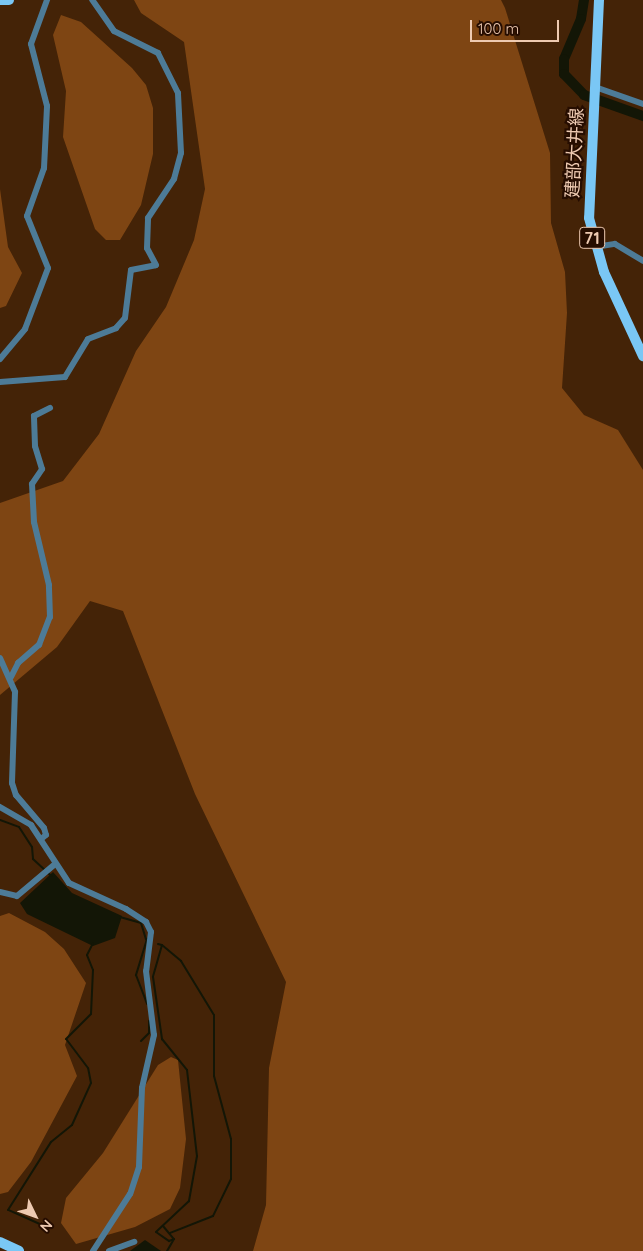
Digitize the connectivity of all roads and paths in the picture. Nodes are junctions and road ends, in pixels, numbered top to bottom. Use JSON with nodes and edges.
{"nodes":[{"id":1,"x":0,"y":0,"type":"edge"},
{"id":2,"x":9,"y":0,"type":"edge"},
{"id":3,"x":47,"y":0,"type":"edge"},
{"id":4,"x":92,"y":0,"type":"edge"},
{"id":5,"x":599,"y":0,"type":"edge"},
{"id":6,"x":595,"y":90,"type":"junction"},
{"id":7,"x":643,"y":104,"type":"edge"},
{"id":8,"x":595,"y":247,"type":"junction"},
{"id":9,"x":643,"y":261,"type":"edge"},
{"id":10,"x":643,"y":356,"type":"edge"},
{"id":11,"x":0,"y":359,"type":"edge"},
{"id":12,"x":0,"y":382,"type":"edge"},
{"id":13,"x":50,"y":408,"type":"dead end"},
{"id":14,"x":0,"y":658,"type":"edge"},
{"id":15,"x":12,"y":677,"type":"junction"},
{"id":16,"x":0,"y":807,"type":"edge"},
{"id":17,"x":41,"y":839,"type":"junction"},
{"id":18,"x":49,"y":869,"type":"junction"},
{"id":19,"x":0,"y":892,"type":"edge"},
{"id":20,"x":0,"y":1242,"type":"edge"},
{"id":21,"x":134,"y":1242,"type":"dead end"},
{"id":22,"x":19,"y":1251,"type":"edge"},
{"id":23,"x":94,"y":1251,"type":"edge"},
{"id":24,"x":109,"y":1251,"type":"edge"}],
"edges":[{"from":1,"to":2,"type":"main road"},
{"from":3,"to":11,"type":"street"},
{"from":4,"to":12,"type":"street"},
{"from":5,"to":6,"type":"main road","name":"建部大井線","number":"71"},
{"from":6,"to":7,"type":"street"},
{"from":6,"to":8,"type":"main road","name":"建部大井線","number":"71"},
{"from":8,"to":9,"type":"street"},
{"from":8,"to":10,"type":"main road","name":"建部大井線","number":"71"},
{"from":13,"to":15,"type":"street"},
{"from":14,"to":15,"type":"street"},
{"from":15,"to":17,"type":"street"},
{"from":16,"to":17,"type":"street"},
{"from":17,"to":18,"type":"street"},
{"from":18,"to":19,"type":"street"},
{"from":18,"to":23,"type":"street"},
{"from":20,"to":22,"type":"main road"},
{"from":21,"to":24,"type":"street"}]}
